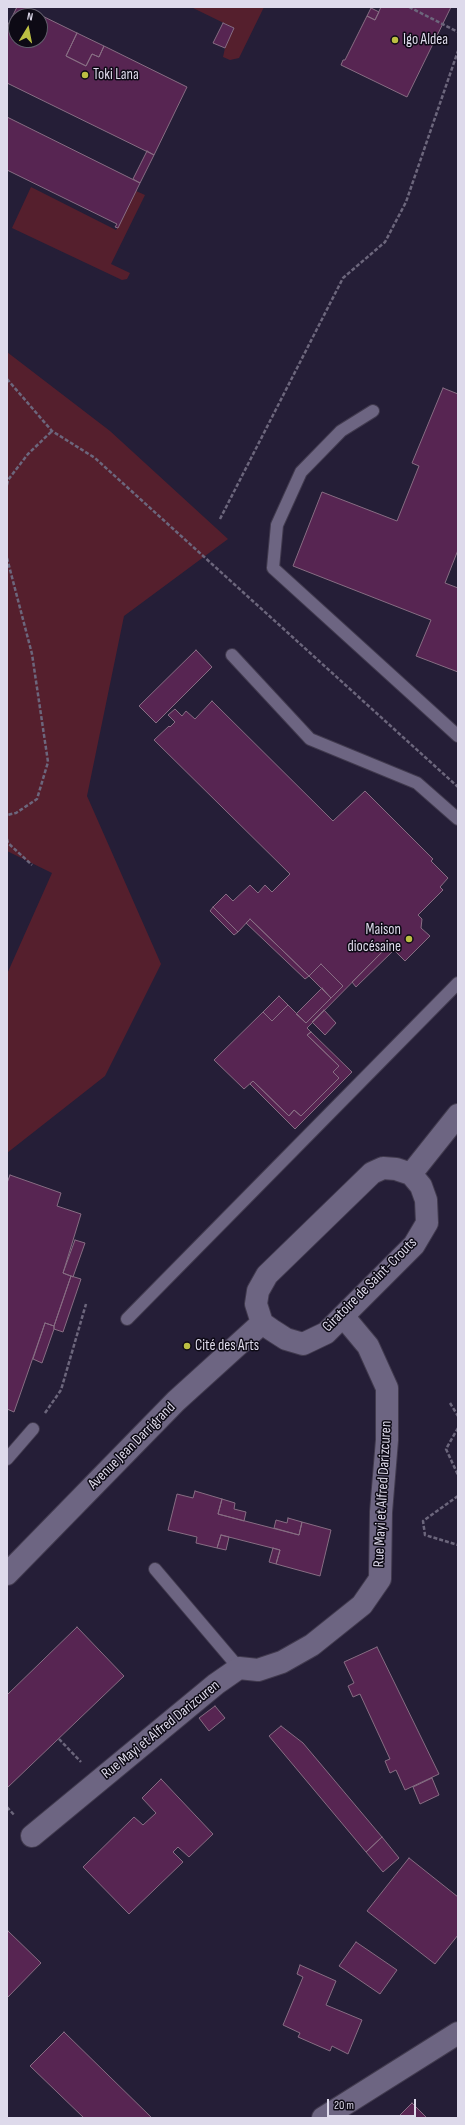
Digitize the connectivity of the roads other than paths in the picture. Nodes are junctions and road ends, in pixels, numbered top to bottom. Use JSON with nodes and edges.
{"nodes":[{"id":1,"x":373,"y":410,"type":"dead end"},
{"id":2,"x":232,"y":655,"type":"dead end"},
{"id":3,"x":458,"y":736,"type":"edge"},
{"id":4,"x":458,"y":819,"type":"edge"},
{"id":5,"x":458,"y":983,"type":"edge"},
{"id":6,"x":458,"y":1116,"type":"edge"},
{"id":7,"x":411,"y":1174,"type":"junction"},
{"id":8,"x":343,"y":1316,"type":"junction"},
{"id":9,"x":127,"y":1319,"type":"dead end"},
{"id":10,"x":262,"y":1323,"type":"junction"},
{"id":11,"x":34,"y":1429,"type":"road end"},
{"id":12,"x":7,"y":1458,"type":"edge"},
{"id":13,"x":156,"y":1569,"type":"dead end"},
{"id":14,"x":8,"y":1571,"type":"edge"},
{"id":15,"x":239,"y":1668,"type":"junction"},
{"id":16,"x":32,"y":1836,"type":"dead end"},
{"id":17,"x":458,"y":2033,"type":"edge"},
{"id":18,"x":323,"y":2118,"type":"edge"}],
"edges":[{"from":1,"to":3,"type":"lane"},
{"from":2,"to":4,"type":"lane"},
{"from":5,"to":9,"type":"lane"},
{"from":6,"to":7,"type":"street"},
{"from":7,"to":8,"type":"street","name":"Giratoire de Saint-Crouts"},
{"from":7,"to":10,"type":"street"},
{"from":8,"to":10,"type":"street","name":"Giratoire de Saint-Crouts"},
{"from":8,"to":15,"type":"street","name":"Rue Mayi et Alfred Darizcuren"},
{"from":10,"to":14,"type":"street","name":"Avenue Jean Darrigrand"},
{"from":11,"to":12,"type":"lane"},
{"from":13,"to":15,"type":"lane"},
{"from":15,"to":16,"type":"street","name":"Rue Mayi et Alfred Darizcuren"},
{"from":17,"to":18,"type":"street"}]}
